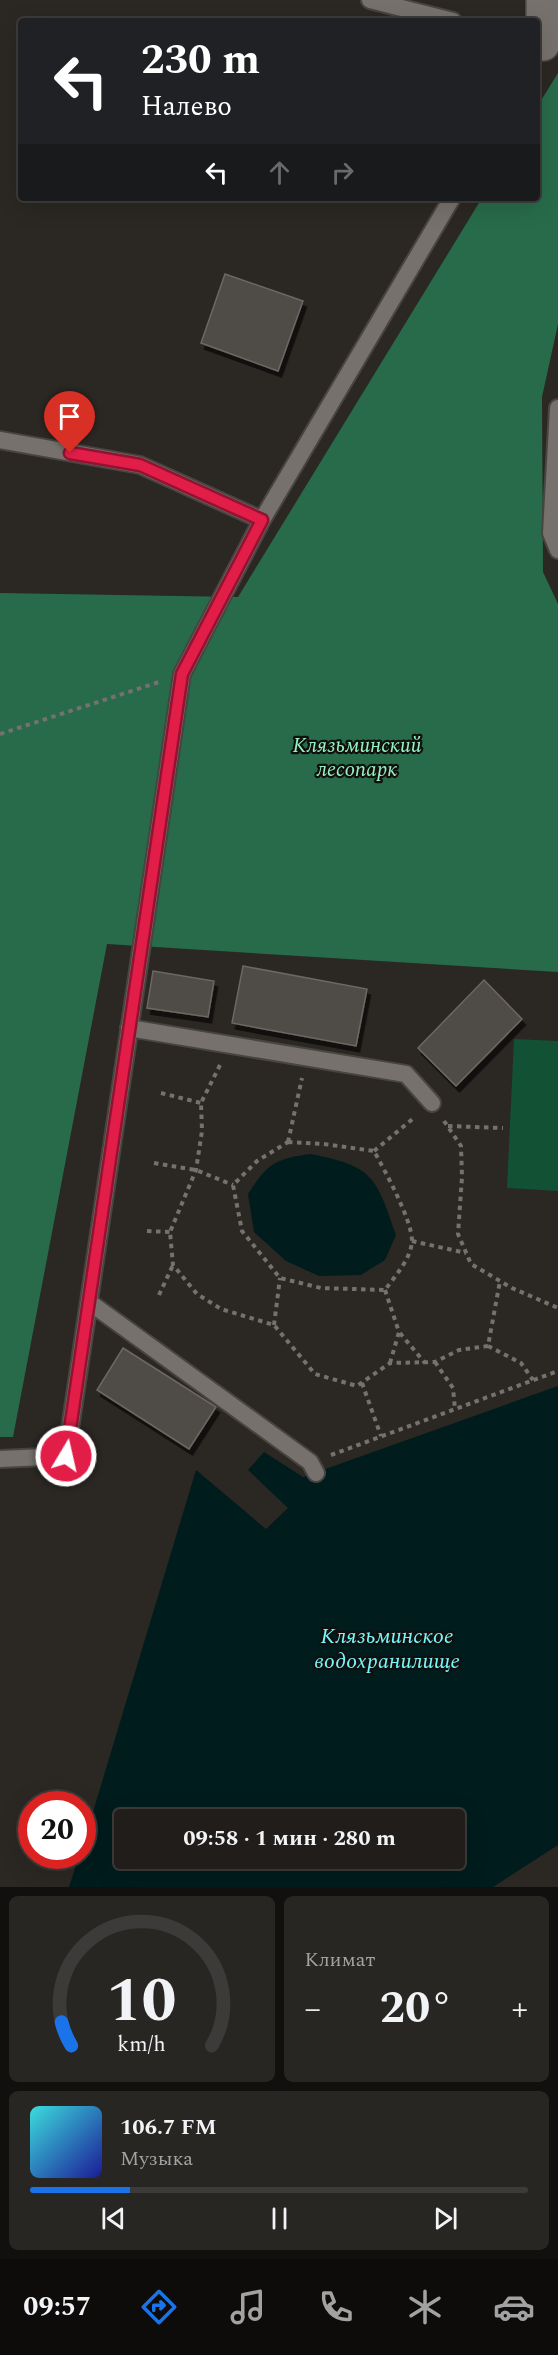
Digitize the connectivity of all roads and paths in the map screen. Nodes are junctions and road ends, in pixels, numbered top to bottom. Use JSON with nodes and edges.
{"nodes":[{"id":1,"x":370,"y":0,"type":"edge"},
{"id":2,"x":543,"y":0,"type":"edge"},
{"id":3,"x":441,"y":18,"type":"edge"},
{"id":4,"x":544,"y":48,"type":"edge"},
{"id":5,"x":450,"y":201,"type":"edge"},
{"id":6,"x":558,"y":408,"type":"edge"},
{"id":7,"x":0,"y":440,"type":"edge"},
{"id":8,"x":262,"y":520,"type":"junction"},
{"id":9,"x":558,"y":550,"type":"edge"},
{"id":10,"x":182,"y":674,"type":"junction"},
{"id":11,"x":0,"y":734,"type":"edge"},
{"id":12,"x":129,"y":1028,"type":"junction"},
{"id":13,"x":237,"y":1046,"type":"junction"},
{"id":14,"x":307,"y":1058,"type":"junction"},
{"id":15,"x":161,"y":1093,"type":"dead end"},
{"id":16,"x":201,"y":1103,"type":"junction"},
{"id":17,"x":432,"y":1103,"type":"junction"},
{"id":18,"x":448,"y":1126,"type":"junction"},
{"id":19,"x":503,"y":1128,"type":"dead end"},
{"id":20,"x":288,"y":1142,"type":"junction"},
{"id":21,"x":374,"y":1151,"type":"junction"},
{"id":22,"x":154,"y":1163,"type":"dead end"},
{"id":23,"x":196,"y":1170,"type":"junction"},
{"id":24,"x":232,"y":1185,"type":"junction"},
{"id":25,"x":147,"y":1230,"type":"dead end"},
{"id":26,"x":170,"y":1232,"type":"junction"},
{"id":27,"x":412,"y":1241,"type":"junction"},
{"id":28,"x":467,"y":1253,"type":"junction"},
{"id":29,"x":173,"y":1265,"type":"junction"},
{"id":30,"x":280,"y":1278,"type":"junction"},
{"id":31,"x":500,"y":1281,"type":"junction"},
{"id":32,"x":385,"y":1290,"type":"junction"},
{"id":33,"x":159,"y":1295,"type":"dead end"},
{"id":34,"x":89,"y":1302,"type":"junction"},
{"id":35,"x":558,"y":1308,"type":"edge"},
{"id":36,"x":274,"y":1325,"type":"junction"},
{"id":37,"x":399,"y":1332,"type":"junction"},
{"id":38,"x":488,"y":1346,"type":"junction"},
{"id":39,"x":435,"y":1362,"type":"junction"},
{"id":40,"x":390,"y":1363,"type":"junction"},
{"id":41,"x":425,"y":1363,"type":"junction"},
{"id":42,"x":558,"y":1371,"type":"edge"},
{"id":43,"x":533,"y":1380,"type":"junction"},
{"id":44,"x":362,"y":1383,"type":"junction"},
{"id":45,"x":455,"y":1409,"type":"junction"},
{"id":46,"x":381,"y":1436,"type":"junction"},
{"id":47,"x":0,"y":1459,"type":"edge"},
{"id":48,"x":313,"y":1467,"type":"joint"}],
"edges":[{"from":1,"to":3,"type":"lane"},
{"from":2,"to":4,"type":"street"},
{"from":5,"to":8,"type":"lane"},
{"from":6,"to":9,"type":"lane"},
{"from":7,"to":8,"type":"lane"},
{"from":8,"to":10,"type":"lane"},
{"from":10,"to":11,"type":"path"},
{"from":10,"to":12,"type":"lane"},
{"from":12,"to":13,"type":"lane"},
{"from":12,"to":34,"type":"lane"},
{"from":13,"to":14,"type":"lane"},
{"from":13,"to":16,"type":"path"},
{"from":14,"to":17,"type":"lane"},
{"from":14,"to":20,"type":"path"},
{"from":15,"to":16,"type":"path"},
{"from":16,"to":23,"type":"path"},
{"from":17,"to":18,"type":"path"},
{"from":17,"to":21,"type":"path"},
{"from":18,"to":19,"type":"path"},
{"from":18,"to":28,"type":"path"},
{"from":20,"to":21,"type":"path"},
{"from":20,"to":24,"type":"path"},
{"from":21,"to":27,"type":"path"},
{"from":22,"to":23,"type":"path"},
{"from":23,"to":24,"type":"path"},
{"from":23,"to":26,"type":"path"},
{"from":24,"to":30,"type":"path"},
{"from":25,"to":26,"type":"path"},
{"from":26,"to":29,"type":"path"},
{"from":27,"to":28,"type":"path"},
{"from":27,"to":32,"type":"path"},
{"from":28,"to":31,"type":"path"},
{"from":29,"to":33,"type":"path"},
{"from":29,"to":36,"type":"path"},
{"from":30,"to":32,"type":"path"},
{"from":30,"to":36,"type":"path"},
{"from":31,"to":35,"type":"path"},
{"from":31,"to":38,"type":"path"},
{"from":32,"to":37,"type":"path"},
{"from":34,"to":47,"type":"lane"},
{"from":34,"to":48,"type":"lane"},
{"from":36,"to":44,"type":"path"},
{"from":37,"to":40,"type":"path"},
{"from":37,"to":41,"type":"path"},
{"from":38,"to":39,"type":"path"},
{"from":38,"to":43,"type":"path"},
{"from":39,"to":41,"type":"path"},
{"from":39,"to":45,"type":"path"},
{"from":40,"to":41,"type":"path"},
{"from":40,"to":44,"type":"path"},
{"from":42,"to":43,"type":"path"},
{"from":43,"to":45,"type":"path"},
{"from":44,"to":46,"type":"path"},
{"from":45,"to":46,"type":"path"},
{"from":46,"to":48,"type":"path"}]}
